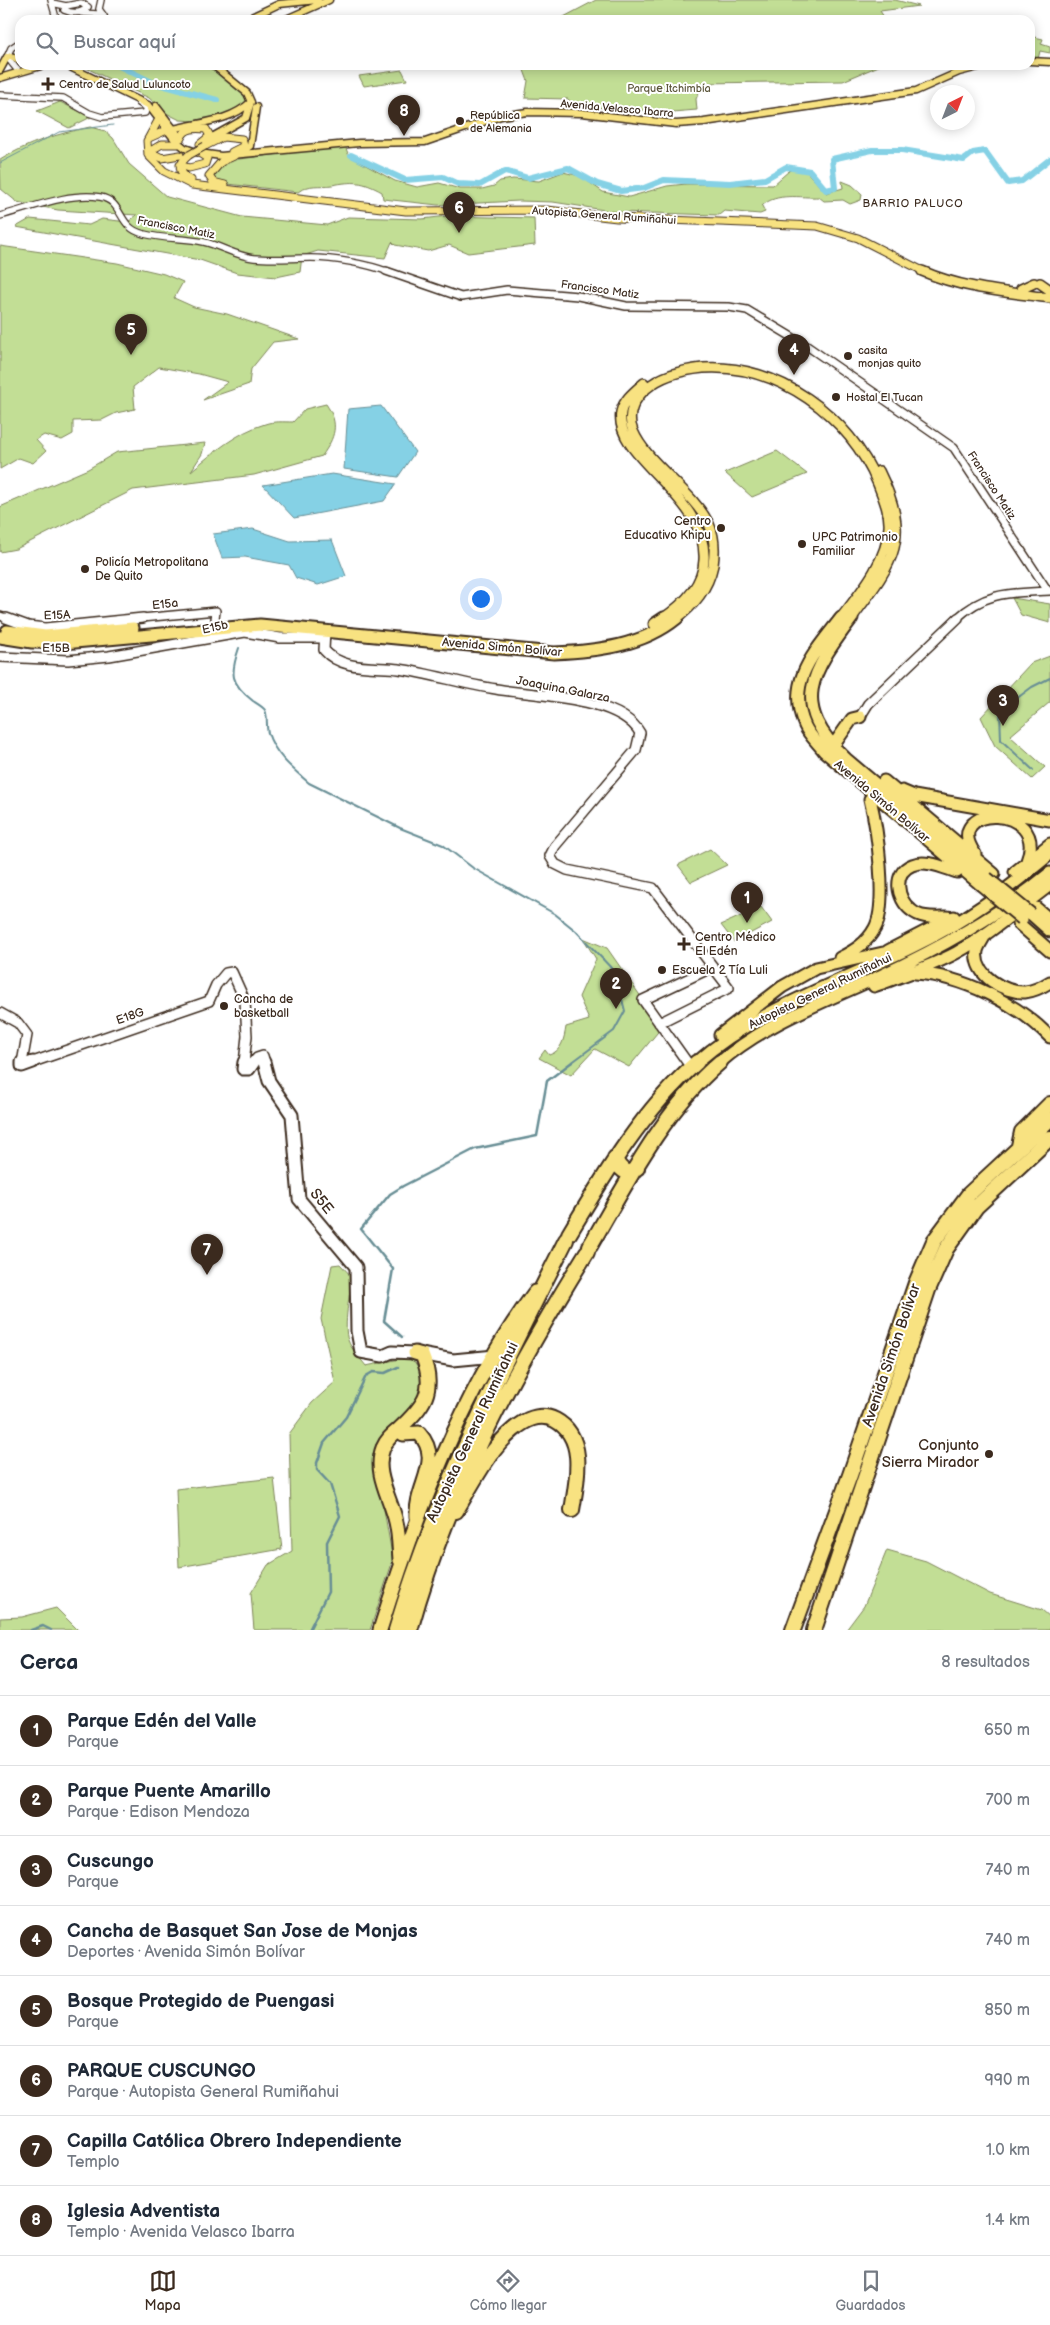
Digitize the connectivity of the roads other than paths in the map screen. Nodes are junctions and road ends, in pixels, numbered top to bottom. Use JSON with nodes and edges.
{"nodes":[{"id":1,"x":101,"y":0,"type":"edge"},
{"id":2,"x":318,"y":0,"type":"edge"},
{"id":3,"x":329,"y":0,"type":"edge"},
{"id":4,"x":52,"y":2,"type":"edge"},
{"id":5,"x":300,"y":2,"type":"junction"},
{"id":6,"x":64,"y":8,"type":"junction"},
{"id":7,"x":88,"y":8,"type":"junction"},
{"id":8,"x":306,"y":10,"type":"junction"},
{"id":9,"x":77,"y":13,"type":"junction"},
{"id":10,"x":58,"y":15,"type":"edge"},
{"id":11,"x":61,"y":15,"type":"edge"},
{"id":12,"x":71,"y":15,"type":"edge"},
{"id":13,"x":97,"y":15,"type":"edge"},
{"id":14,"x":99,"y":15,"type":"edge"},
{"id":15,"x":103,"y":15,"type":"edge"},
{"id":16,"x":255,"y":15,"type":"edge"},
{"id":17,"x":295,"y":15,"type":"edge"},
{"id":18,"x":15,"y":47,"type":"edge"},
{"id":19,"x":9,"y":58,"type":"junction"},
{"id":20,"x":15,"y":62,"type":"edge"},
{"id":21,"x":1035,"y":62,"type":"edge"},
{"id":22,"x":1050,"y":63,"type":"edge"},
{"id":23,"x":15,"y":69,"type":"edge"},
{"id":24,"x":15,"y":70,"type":"edge"},
{"id":25,"x":77,"y":70,"type":"edge"},
{"id":26,"x":85,"y":70,"type":"edge"},
{"id":27,"x":219,"y":70,"type":"edge"},
{"id":28,"x":230,"y":70,"type":"edge"},
{"id":29,"x":960,"y":70,"type":"edge"},
{"id":30,"x":967,"y":70,"type":"edge"},
{"id":31,"x":2,"y":72,"type":"edge"},
{"id":32,"x":0,"y":78,"type":"edge"},
{"id":33,"x":1,"y":94,"type":"edge"},
{"id":34,"x":132,"y":96,"type":"junction"},
{"id":35,"x":251,"y":102,"type":"junction"},
{"id":36,"x":616,"y":116,"type":"junction"},
{"id":37,"x":162,"y":118,"type":"junction"},
{"id":38,"x":254,"y":118,"type":"junction"},
{"id":39,"x":225,"y":119,"type":"junction"},
{"id":40,"x":243,"y":122,"type":"junction"},
{"id":41,"x":199,"y":124,"type":"junction"},
{"id":42,"x":170,"y":129,"type":"junction"},
{"id":43,"x":251,"y":132,"type":"junction"},
{"id":44,"x":223,"y":136,"type":"junction"},
{"id":45,"x":149,"y":138,"type":"junction"},
{"id":46,"x":180,"y":141,"type":"junction"},
{"id":47,"x":203,"y":144,"type":"junction"},
{"id":48,"x":283,"y":147,"type":"junction"},
{"id":49,"x":243,"y":152,"type":"junction"},
{"id":50,"x":199,"y":153,"type":"junction"},
{"id":51,"x":184,"y":154,"type":"junction"},
{"id":52,"x":233,"y":154,"type":"junction"},
{"id":53,"x":221,"y":162,"type":"junction"},
{"id":54,"x":180,"y":164,"type":"junction"},
{"id":55,"x":176,"y":179,"type":"junction"},
{"id":56,"x":213,"y":184,"type":"junction"},
{"id":57,"x":229,"y":186,"type":"junction"},
{"id":58,"x":0,"y":216,"type":"edge"},
{"id":59,"x":1021,"y":289,"type":"junction"},
{"id":60,"x":1050,"y":292,"type":"edge"},
{"id":61,"x":1050,"y":298,"type":"edge"},
{"id":62,"x":1049,"y":591,"type":"edge"},
{"id":63,"x":216,"y":615,"type":"junction"},
{"id":64,"x":0,"y":616,"type":"edge"},
{"id":65,"x":113,"y":623,"type":"joint"},
{"id":66,"x":0,"y":629,"type":"edge"},
{"id":67,"x":324,"y":635,"type":"junction"},
{"id":68,"x":0,"y":637,"type":"edge"},
{"id":69,"x":110,"y":653,"type":"joint"},
{"id":70,"x":0,"y":657,"type":"edge"},
{"id":71,"x":860,"y":718,"type":"joint"},
{"id":72,"x":836,"y":753,"type":"junction"},
{"id":73,"x":889,"y":785,"type":"junction"},
{"id":74,"x":870,"y":799,"type":"junction"},
{"id":75,"x":1050,"y":820,"type":"edge"},
{"id":76,"x":1050,"y":844,"type":"edge"},
{"id":77,"x":1050,"y":854,"type":"edge"},
{"id":78,"x":979,"y":860,"type":"junction"},
{"id":79,"x":1020,"y":868,"type":"junction"},
{"id":80,"x":956,"y":872,"type":"junction"},
{"id":81,"x":1050,"y":874,"type":"edge"},
{"id":82,"x":984,"y":881,"type":"junction"},
{"id":83,"x":1050,"y":885,"type":"edge"},
{"id":84,"x":955,"y":916,"type":"junction"},
{"id":85,"x":1027,"y":916,"type":"junction"},
{"id":86,"x":1050,"y":920,"type":"edge"},
{"id":87,"x":1050,"y":931,"type":"edge"},
{"id":88,"x":985,"y":935,"type":"junction"},
{"id":89,"x":1049,"y":948,"type":"edge"},
{"id":90,"x":883,"y":953,"type":"junction"},
{"id":91,"x":831,"y":963,"type":"junction"},
{"id":92,"x":713,"y":967,"type":"junction"},
{"id":93,"x":232,"y":972,"type":"joint"},
{"id":94,"x":911,"y":973,"type":"junction"},
{"id":95,"x":1050,"y":982,"type":"edge"},
{"id":96,"x":850,"y":983,"type":"junction"},
{"id":97,"x":0,"y":1013,"type":"edge"},
{"id":98,"x":659,"y":1023,"type":"junction"},
{"id":99,"x":1050,"y":1037,"type":"edge"},
{"id":100,"x":687,"y":1062,"type":"junction"},
{"id":101,"x":682,"y":1075,"type":"junction"},
{"id":102,"x":1050,"y":1104,"type":"edge"},
{"id":103,"x":1050,"y":1119,"type":"edge"},
{"id":104,"x":1046,"y":1142,"type":"edge"},
{"id":105,"x":1020,"y":1146,"type":"junction"},
{"id":106,"x":615,"y":1158,"type":"junction"},
{"id":107,"x":638,"y":1168,"type":"junction"},
{"id":108,"x":550,"y":1273,"type":"junction"},
{"id":109,"x":518,"y":1336,"type":"junction"},
{"id":110,"x":532,"y":1344,"type":"junction"},
{"id":111,"x":422,"y":1354,"type":"junction"},
{"id":112,"x":495,"y":1356,"type":"junction"},
{"id":113,"x":572,"y":1510,"type":"dead end"},
{"id":114,"x":417,"y":1518,"type":"junction"},
{"id":115,"x":438,"y":1538,"type":"junction"},
{"id":116,"x":400,"y":1564,"type":"junction"},
{"id":117,"x":380,"y":1630,"type":"edge"},
{"id":118,"x":396,"y":1630,"type":"edge"},
{"id":119,"x":410,"y":1630,"type":"edge"},
{"id":120,"x":793,"y":1630,"type":"edge"},
{"id":121,"x":814,"y":1630,"type":"edge"}],
"edges":[{"from":1,"to":15,"type":"street"},
{"from":2,"to":5,"type":"main road"},
{"from":3,"to":8,"type":"main road"},
{"from":4,"to":6,"type":"street"},
{"from":4,"to":10,"type":"street"},
{"from":5,"to":8,"type":"main road"},
{"from":5,"to":16,"type":"main road"},
{"from":6,"to":7,"type":"street"},
{"from":6,"to":9,"type":"street"},
{"from":6,"to":11,"type":"street"},
{"from":7,"to":9,"type":"street"},
{"from":7,"to":14,"type":"street"},
{"from":8,"to":17,"type":"main road"},
{"from":9,"to":12,"type":"street"},
{"from":9,"to":13,"type":"street"},
{"from":18,"to":19,"type":"street"},
{"from":19,"to":20,"type":"main road"},
{"from":19,"to":31,"type":"main road"},
{"from":21,"to":22,"type":"main road"},
{"from":23,"to":31,"type":"main road"},
{"from":24,"to":32,"type":"main road"},
{"from":25,"to":34,"type":"main road","name":"Avenida Velasco Ibarra"},
{"from":26,"to":37,"type":"main road","name":"Avenida Velasco Ibarra"},
{"from":27,"to":35,"type":"main road"},
{"from":28,"to":38,"type":"main road"},
{"from":29,"to":36,"type":"main road","name":"Avenida Velasco Ibarra"},
{"from":30,"to":36,"type":"main road","name":"Avenida Velasco Ibarra"},
{"from":33,"to":34,"type":"street"},
{"from":34,"to":37,"type":"main road","name":"Avenida Velasco Ibarra"},
{"from":35,"to":39,"type":"main road"},
{"from":35,"to":40,"type":"main road"},
{"from":36,"to":48,"type":"main road","name":"Avenida Velasco Ibarra"},
{"from":36,"to":52,"type":"main road","name":"Avenida Velasco Ibarra"},
{"from":37,"to":41,"type":"main road"},
{"from":37,"to":42,"type":"main road","name":"Avenida Velasco Ibarra"},
{"from":37,"to":45,"type":"highway"},
{"from":38,"to":40,"type":"main road"},
{"from":38,"to":43,"type":"main road"},
{"from":39,"to":40,"type":"main road"},
{"from":39,"to":41,"type":"main road"},
{"from":40,"to":43,"type":"main road"},
{"from":40,"to":44,"type":"main road"},
{"from":40,"to":47,"type":"main road"},
{"from":41,"to":42,"type":"main road"},
{"from":42,"to":45,"type":"highway"},
{"from":42,"to":46,"type":"main road","name":"Avenida Velasco Ibarra"},
{"from":43,"to":48,"type":"main road"},
{"from":43,"to":49,"type":"main road"},
{"from":44,"to":47,"type":"highway"},
{"from":44,"to":52,"type":"highway"},
{"from":45,"to":55,"type":"highway"},
{"from":46,"to":47,"type":"highway"},
{"from":46,"to":50,"type":"main road","name":"Avenida Velasco Ibarra"},
{"from":46,"to":51,"type":"highway"},
{"from":46,"to":52,"type":"main road","name":"Avenida Velasco Ibarra"},
{"from":47,"to":51,"type":"highway","bridge":true},
{"from":48,"to":49,"type":"main road","name":"Avenida Velasco Ibarra"},
{"from":49,"to":52,"type":"main road","name":"Avenida Velasco Ibarra"},
{"from":50,"to":52,"type":"main road","name":"Avenida Velasco Ibarra"},
{"from":50,"to":54,"type":"highway"},
{"from":51,"to":54,"type":"highway"},
{"from":51,"to":55,"type":"highway"},
{"from":52,"to":53,"type":"highway"},
{"from":53,"to":56,"type":"highway"},
{"from":53,"to":57,"type":"highway"},
{"from":54,"to":56,"type":"highway","name":"Autopista General Rumiñahui"},
{"from":55,"to":61,"type":"highway","name":"Autopista General Rumiñahui"},
{"from":56,"to":57,"type":"highway","name":"Autopista General Rumiñahui"},
{"from":57,"to":59,"type":"highway","name":"Autopista General Rumiñahui"},
{"from":58,"to":62,"type":"street","name":"Francisco Matiz"},
{"from":59,"to":60,"type":"highway","name":"Autopista General Rumiñahui"},
{"from":59,"to":60,"type":"highway"},
{"from":62,"to":71,"type":"street"},
{"from":63,"to":65,"type":"street","name":"E15a"},
{"from":63,"to":66,"type":"highway","name":"Avenida Simón Bolívar"},
{"from":63,"to":72,"type":"highway","name":"Avenida Simón Bolívar"},
{"from":64,"to":65,"type":"street","name":"E15A"},
{"from":67,"to":68,"type":"highway","name":"Avenida Simón Bolívar"},
{"from":67,"to":69,"type":"street","name":"E15b"},
{"from":67,"to":72,"type":"highway","name":"Avenida Simón Bolívar"},
{"from":67,"to":92,"type":"street","name":"Joaquina Galarza"},
{"from":69,"to":70,"type":"street","name":"E15B"},
{"from":71,"to":72,"type":"highway"},
{"from":72,"to":73,"type":"highway"},
{"from":72,"to":74,"type":"highway"},
{"from":72,"to":82,"type":"highway","name":"Avenida Simón Bolívar"},
{"from":73,"to":75,"type":"highway"},
{"from":73,"to":78,"type":"highway"},
{"from":74,"to":80,"type":"highway"},
{"from":74,"to":91,"type":"highway"},
{"from":76,"to":79,"type":"highway"},
{"from":77,"to":96,"type":"highway","name":"Autopista General Rumiñahui"},
{"from":78,"to":79,"type":"highway"},
{"from":78,"to":82,"type":"highway"},
{"from":79,"to":84,"type":"highway"},
{"from":80,"to":82,"type":"highway"},
{"from":80,"to":84,"type":"highway"},
{"from":81,"to":96,"type":"highway","name":"Autopista General Rumiñahui"},
{"from":82,"to":85,"type":"highway"},
{"from":82,"to":85,"type":"highway"},
{"from":83,"to":88,"type":"highway"},
{"from":84,"to":90,"type":"highway"},
{"from":85,"to":86,"type":"highway"},
{"from":85,"to":87,"type":"highway"},
{"from":85,"to":89,"type":"highway"},
{"from":88,"to":94,"type":"highway"},
{"from":88,"to":95,"type":"highway"},
{"from":90,"to":91,"type":"highway"},
{"from":90,"to":96,"type":"highway"},
{"from":91,"to":100,"type":"highway"},
{"from":92,"to":98,"type":"street"},
{"from":92,"to":98,"type":"street"},
{"from":93,"to":97,"type":"street","name":"E18G"},
{"from":93,"to":111,"type":"street","name":"S5E"},
{"from":94,"to":96,"type":"highway"},
{"from":94,"to":99,"type":"highway"},
{"from":96,"to":101,"type":"highway","name":"Autopista General Rumiñahui"},
{"from":96,"to":107,"type":"highway","name":"Autopista General Rumiñahui"},
{"from":98,"to":100,"type":"street"},
{"from":100,"to":101,"type":"highway"},
{"from":101,"to":106,"type":"highway","name":"Autopista General Rumiñahui"},
{"from":102,"to":105,"type":"highway"},
{"from":103,"to":105,"type":"highway","name":"Avenida Simón Bolívar"},
{"from":104,"to":121,"type":"highway","name":"Avenida Simón Bolívar"},
{"from":105,"to":120,"type":"highway","name":"Avenida Simón Bolívar"},
{"from":106,"to":107,"type":"highway"},
{"from":106,"to":108,"type":"highway","name":"Autopista General Rumiñahui"},
{"from":107,"to":110,"type":"highway","name":"Autopista General Rumiñahui"},
{"from":108,"to":109,"type":"highway","name":"Autopista General Rumiñahui"},
{"from":108,"to":112,"type":"main road"},
{"from":109,"to":110,"type":"highway"},
{"from":109,"to":118,"type":"highway","name":"Autopista General Rumiñahui"},
{"from":110,"to":115,"type":"highway","name":"Autopista General Rumiñahui"},
{"from":111,"to":112,"type":"street","name":"S5E"},
{"from":111,"to":114,"type":"main road"},
{"from":111,"to":116,"type":"main road"},
{"from":112,"to":114,"type":"main road"},
{"from":113,"to":115,"type":"highway"},
{"from":114,"to":116,"type":"main road"},
{"from":115,"to":119,"type":"highway","name":"Autopista General Rumiñahui"},
{"from":116,"to":117,"type":"main road"}]}
